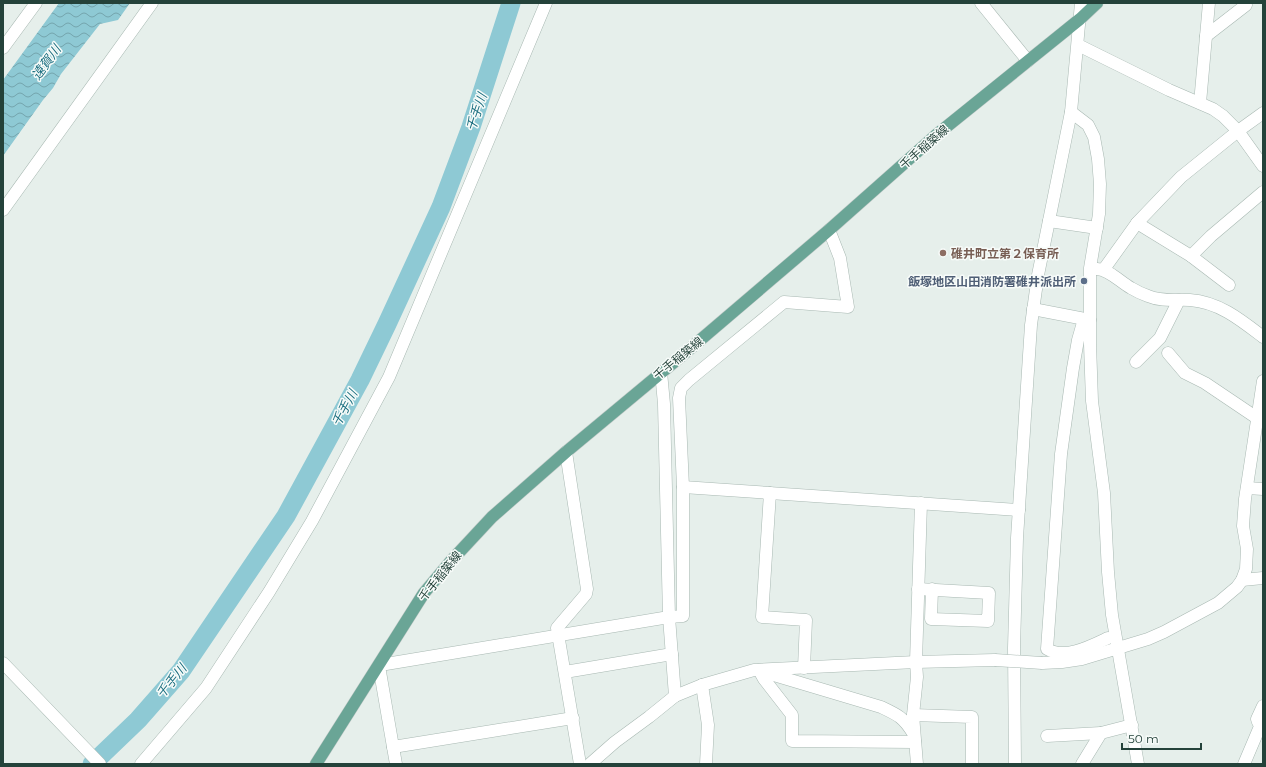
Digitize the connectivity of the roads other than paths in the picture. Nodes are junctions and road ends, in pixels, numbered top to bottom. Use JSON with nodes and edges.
{"nodes":[{"id":1,"x":36,"y":3,"type":"edge"},
{"id":2,"x":152,"y":3,"type":"edge"},
{"id":3,"x":546,"y":3,"type":"edge"},
{"id":4,"x":981,"y":3,"type":"edge"},
{"id":5,"x":1081,"y":3,"type":"edge"},
{"id":6,"x":1097,"y":3,"type":"edge"},
{"id":7,"x":1209,"y":3,"type":"edge"},
{"id":8,"x":1246,"y":4,"type":"dead end"},
{"id":9,"x":1080,"y":19,"type":"junction"},
{"id":10,"x":1206,"y":36,"type":"junction"},
{"id":11,"x":1078,"y":45,"type":"junction"},
{"id":12,"x":3,"y":48,"type":"edge"},
{"id":13,"x":1028,"y":61,"type":"junction"},
{"id":14,"x":1200,"y":103,"type":"junction"},
{"id":15,"x":1071,"y":112,"type":"junction"},
{"id":16,"x":1263,"y":113,"type":"edge"},
{"id":17,"x":1238,"y":131,"type":"junction"},
{"id":18,"x":1263,"y":166,"type":"edge"},
{"id":19,"x":1263,"y":192,"type":"edge"},
{"id":20,"x":3,"y":210,"type":"edge"},
{"id":21,"x":1049,"y":221,"type":"junction"},
{"id":22,"x":1136,"y":223,"type":"junction"},
{"id":23,"x":1097,"y":228,"type":"junction"},
{"id":24,"x":829,"y":230,"type":"junction"},
{"id":25,"x":1191,"y":256,"type":"junction"},
{"id":26,"x":1090,"y":268,"type":"junction"},
{"id":27,"x":1104,"y":269,"type":"junction"},
{"id":28,"x":1229,"y":285,"type":"dead end"},
{"id":29,"x":1179,"y":300,"type":"junction"},
{"id":30,"x":1033,"y":309,"type":"junction"},
{"id":31,"x":1087,"y":319,"type":"junction"},
{"id":32,"x":1263,"y":337,"type":"edge"},
{"id":33,"x":1168,"y":354,"type":"dead end"},
{"id":34,"x":1136,"y":362,"type":"dead end"},
{"id":35,"x":661,"y":372,"type":"junction"},
{"id":36,"x":1263,"y":381,"type":"edge"},
{"id":37,"x":1257,"y":418,"type":"junction"},
{"id":38,"x":566,"y":452,"type":"junction"},
{"id":39,"x":683,"y":487,"type":"junction"},
{"id":40,"x":1247,"y":488,"type":"junction"},
{"id":41,"x":1263,"y":489,"type":"edge"},
{"id":42,"x":770,"y":493,"type":"junction"},
{"id":43,"x":920,"y":503,"type":"junction"},
{"id":44,"x":1019,"y":510,"type":"junction"},
{"id":45,"x":1263,"y":578,"type":"edge"},
{"id":46,"x":1242,"y":580,"type":"junction"},
{"id":47,"x":918,"y":589,"type":"junction"},
{"id":48,"x":932,"y":589,"type":"junction"},
{"id":49,"x":669,"y":617,"type":"junction"},
{"id":50,"x":559,"y":635,"type":"junction"},
{"id":51,"x":1108,"y":638,"type":"dead end"},
{"id":52,"x":1118,"y":647,"type":"junction"},
{"id":53,"x":672,"y":654,"type":"junction"},
{"id":54,"x":916,"y":662,"type":"junction"},
{"id":55,"x":3,"y":663,"type":"edge"},
{"id":56,"x":379,"y":665,"type":"junction"},
{"id":57,"x":804,"y":668,"type":"junction"},
{"id":58,"x":759,"y":670,"type":"junction"},
{"id":59,"x":565,"y":672,"type":"junction"},
{"id":60,"x":702,"y":685,"type":"junction"},
{"id":61,"x":675,"y":696,"type":"junction"},
{"id":62,"x":1263,"y":706,"type":"edge"},
{"id":63,"x":913,"y":715,"type":"junction"},
{"id":64,"x":572,"y":718,"type":"junction"},
{"id":65,"x":1132,"y":725,"type":"junction"},
{"id":66,"x":1262,"y":725,"type":"edge"},
{"id":67,"x":1100,"y":733,"type":"junction"},
{"id":68,"x":1047,"y":736,"type":"dead end"},
{"id":69,"x":915,"y":739,"type":"junction"},
{"id":70,"x":393,"y":747,"type":"junction"},
{"id":71,"x":100,"y":764,"type":"edge"},
{"id":72,"x":142,"y":764,"type":"edge"},
{"id":73,"x":316,"y":764,"type":"edge"},
{"id":74,"x":396,"y":764,"type":"edge"},
{"id":75,"x":580,"y":764,"type":"edge"},
{"id":76,"x":590,"y":764,"type":"edge"},
{"id":77,"x":706,"y":764,"type":"edge"},
{"id":78,"x":917,"y":764,"type":"edge"},
{"id":79,"x":972,"y":764,"type":"edge"},
{"id":80,"x":1015,"y":764,"type":"edge"},
{"id":81,"x":1082,"y":764,"type":"edge"},
{"id":82,"x":1138,"y":764,"type":"edge"},
{"id":83,"x":1244,"y":764,"type":"edge"}],
"edges":[{"from":1,"to":12,"type":"street"},
{"from":2,"to":20,"type":"street"},
{"from":3,"to":72,"type":"street"},
{"from":4,"to":13,"type":"street"},
{"from":5,"to":9,"type":"street"},
{"from":6,"to":9,"type":"main road","name":"千手稲築線"},
{"from":7,"to":10,"type":"street"},
{"from":8,"to":10,"type":"street"},
{"from":9,"to":11,"type":"street"},
{"from":9,"to":13,"type":"main road","name":"千手稲築線"},
{"from":10,"to":14,"type":"street"},
{"from":11,"to":14,"type":"street"},
{"from":11,"to":15,"type":"street"},
{"from":13,"to":24,"type":"main road","name":"千手稲築線"},
{"from":14,"to":17,"type":"street"},
{"from":15,"to":21,"type":"street"},
{"from":15,"to":23,"type":"street"},
{"from":16,"to":17,"type":"street"},
{"from":17,"to":18,"type":"street"},
{"from":17,"to":22,"type":"street"},
{"from":19,"to":25,"type":"street"},
{"from":21,"to":23,"type":"street"},
{"from":21,"to":30,"type":"street"},
{"from":22,"to":25,"type":"street"},
{"from":22,"to":27,"type":"street"},
{"from":23,"to":26,"type":"street"},
{"from":24,"to":35,"type":"main road","name":"千手稲築線"},
{"from":24,"to":39,"type":"street"},
{"from":25,"to":28,"type":"street"},
{"from":26,"to":27,"type":"street"},
{"from":26,"to":31,"type":"street"},
{"from":27,"to":29,"type":"street"},
{"from":29,"to":32,"type":"street"},
{"from":29,"to":34,"type":"street"},
{"from":30,"to":31,"type":"street"},
{"from":30,"to":44,"type":"street"},
{"from":31,"to":51,"type":"street"},
{"from":31,"to":52,"type":"street"},
{"from":33,"to":37,"type":"street"},
{"from":35,"to":38,"type":"main road","name":"千手稲築線"},
{"from":35,"to":49,"type":"street"},
{"from":36,"to":37,"type":"street"},
{"from":37,"to":40,"type":"street"},
{"from":38,"to":50,"type":"street"},
{"from":38,"to":56,"type":"main road","name":"千手稲築線"},
{"from":39,"to":42,"type":"street"},
{"from":39,"to":49,"type":"street"},
{"from":40,"to":41,"type":"street"},
{"from":40,"to":46,"type":"street"},
{"from":42,"to":43,"type":"street"},
{"from":42,"to":57,"type":"street"},
{"from":43,"to":44,"type":"street"},
{"from":43,"to":47,"type":"street"},
{"from":44,"to":80,"type":"street"},
{"from":45,"to":46,"type":"street"},
{"from":46,"to":52,"type":"street"},
{"from":47,"to":48,"type":"street"},
{"from":47,"to":54,"type":"street"},
{"from":48,"to":48,"type":"street"},
{"from":49,"to":50,"type":"street"},
{"from":49,"to":53,"type":"street"},
{"from":50,"to":56,"type":"street"},
{"from":50,"to":59,"type":"street"},
{"from":52,"to":54,"type":"street","bridge":true},
{"from":52,"to":65,"type":"street"},
{"from":53,"to":59,"type":"street"},
{"from":53,"to":61,"type":"street"},
{"from":54,"to":57,"type":"street"},
{"from":54,"to":63,"type":"street"},
{"from":55,"to":71,"type":"street"},
{"from":56,"to":70,"type":"street"},
{"from":56,"to":73,"type":"main road","name":"千手稲築線"},
{"from":57,"to":58,"type":"street"},
{"from":58,"to":60,"type":"street"},
{"from":58,"to":69,"type":"street"},
{"from":58,"to":69,"type":"street"},
{"from":59,"to":64,"type":"street"},
{"from":60,"to":61,"type":"street"},
{"from":60,"to":77,"type":"street"},
{"from":61,"to":76,"type":"street"},
{"from":62,"to":66,"type":"street"},
{"from":63,"to":69,"type":"street"},
{"from":63,"to":79,"type":"street"},
{"from":64,"to":70,"type":"street"},
{"from":64,"to":75,"type":"street"},
{"from":65,"to":67,"type":"street"},
{"from":65,"to":82,"type":"street"},
{"from":66,"to":83,"type":"street"},
{"from":67,"to":68,"type":"street"},
{"from":67,"to":81,"type":"street"},
{"from":69,"to":78,"type":"street"},
{"from":70,"to":74,"type":"street"}]}
